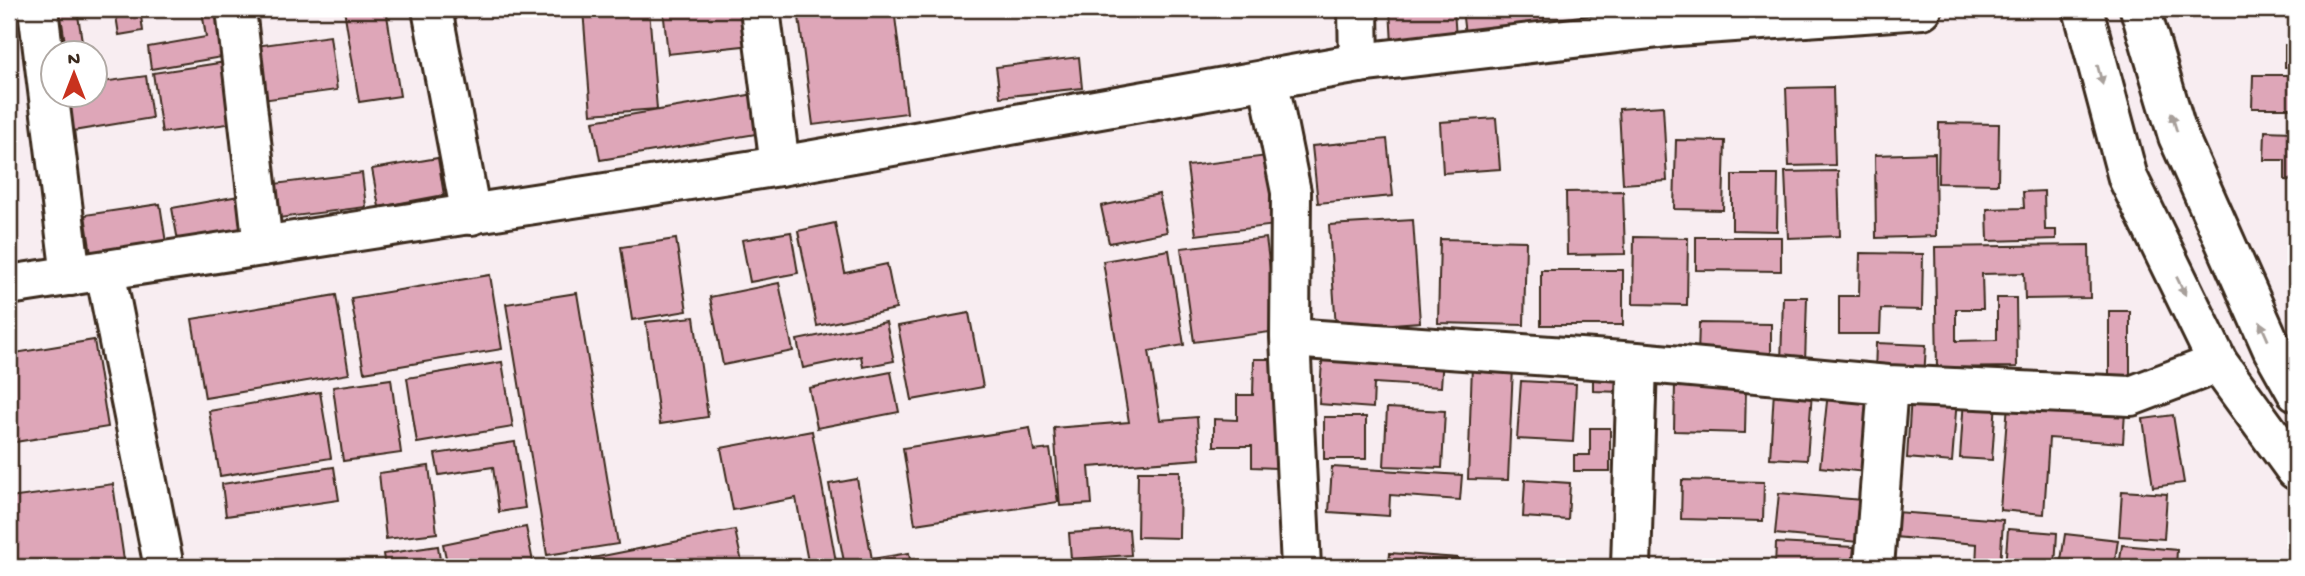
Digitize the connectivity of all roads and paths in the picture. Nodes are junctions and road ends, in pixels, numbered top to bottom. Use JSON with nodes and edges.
{"nodes":[{"id":1,"x":38,"y":9,"type":"edge"},
{"id":2,"x":236,"y":9,"type":"edge"},
{"id":3,"x":432,"y":9,"type":"edge"},
{"id":4,"x":760,"y":9,"type":"edge"},
{"id":5,"x":1358,"y":9,"type":"edge"},
{"id":6,"x":1922,"y":9,"type":"edge"},
{"id":7,"x":2083,"y":9,"type":"edge"},
{"id":8,"x":2140,"y":9,"type":"edge"},
{"id":9,"x":1359,"y":63,"type":"junction"},
{"id":10,"x":1268,"y":78,"type":"junction"},
{"id":11,"x":780,"y":166,"type":"junction"},
{"id":12,"x":471,"y":215,"type":"junction"},
{"id":13,"x":263,"y":247,"type":"junction"},
{"id":14,"x":88,"y":273,"type":"junction"},
{"id":15,"x":9,"y":285,"type":"edge"},
{"id":16,"x":1290,"y":338,"type":"junction"},
{"id":17,"x":1637,"y":362,"type":"junction"},
{"id":18,"x":2218,"y":363,"type":"junction"},
{"id":19,"x":1888,"y":385,"type":"junction"},
{"id":20,"x":2296,"y":391,"type":"edge"},
{"id":21,"x":2296,"y":470,"type":"edge"},
{"id":22,"x":164,"y":567,"type":"edge"},
{"id":23,"x":1301,"y":567,"type":"edge"},
{"id":24,"x":1631,"y":567,"type":"edge"},
{"id":25,"x":1874,"y":567,"type":"edge"}],
"edges":[{"from":1,"to":14,"type":"street"},
{"from":2,"to":13,"type":"street"},
{"from":3,"to":12,"type":"street"},
{"from":4,"to":11,"type":"street"},
{"from":5,"to":9,"type":"street"},
{"from":6,"to":9,"type":"street"},
{"from":7,"to":18,"type":"street","one_way":true},
{"from":20,"to":8,"type":"street","one_way":true},
{"from":9,"to":10,"type":"street"},
{"from":10,"to":11,"type":"street"},
{"from":10,"to":16,"type":"street"},
{"from":11,"to":12,"type":"street"},
{"from":12,"to":13,"type":"street"},
{"from":13,"to":14,"type":"street"},
{"from":14,"to":15,"type":"street"},
{"from":14,"to":22,"type":"street"},
{"from":16,"to":17,"type":"street"},
{"from":16,"to":23,"type":"street"},
{"from":17,"to":19,"type":"street"},
{"from":17,"to":24,"type":"street"},
{"from":18,"to":19,"type":"street"},
{"from":18,"to":21,"type":"street"},
{"from":19,"to":25,"type":"street"}]}
